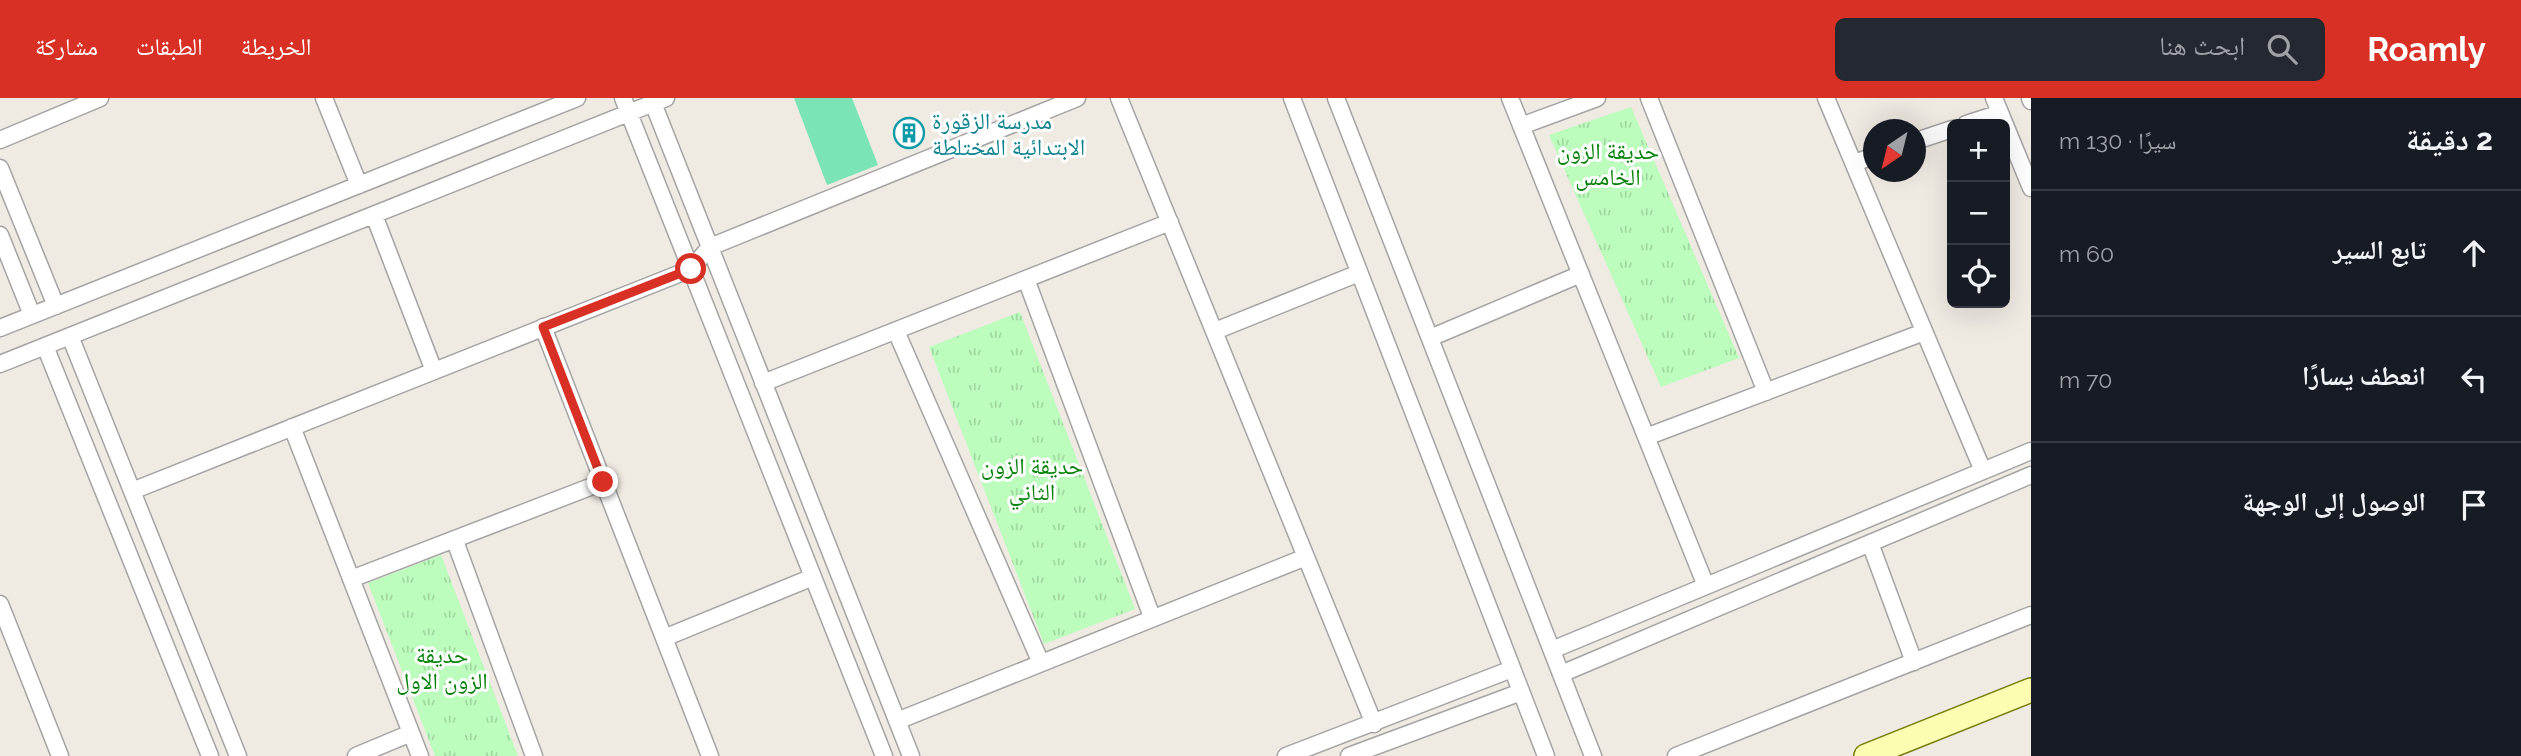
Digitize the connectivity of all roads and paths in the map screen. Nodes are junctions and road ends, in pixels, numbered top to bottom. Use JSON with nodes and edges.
{"nodes":[{"id":1,"x":100,"y":98,"type":"edge"},
{"id":2,"x":324,"y":98,"type":"edge"},
{"id":3,"x":577,"y":98,"type":"edge"},
{"id":4,"x":1077,"y":98,"type":"edge"},
{"id":5,"x":1119,"y":98,"type":"edge"},
{"id":6,"x":1292,"y":98,"type":"edge"},
{"id":7,"x":1336,"y":98,"type":"edge"},
{"id":8,"x":1510,"y":98,"type":"edge"},
{"id":9,"x":1597,"y":98,"type":"edge"},
{"id":10,"x":1649,"y":98,"type":"edge"},
{"id":11,"x":1826,"y":98,"type":"edge"},
{"id":12,"x":657,"y":100,"type":"edge"},
{"id":13,"x":626,"y":105,"type":"edge"},
{"id":14,"x":1997,"y":106,"type":"edge"},
{"id":15,"x":1975,"y":119,"type":"edge"},
{"id":16,"x":1521,"y":126,"type":"junction"},
{"id":17,"x":1947,"y":131,"type":"edge"},
{"id":18,"x":1926,"y":138,"type":"edge"},
{"id":19,"x":0,"y":140,"type":"edge"},
{"id":20,"x":1863,"y":160,"type":"edge"},
{"id":21,"x":1854,"y":163,"type":"junction"},
{"id":22,"x":0,"y":167,"type":"edge"},
{"id":23,"x":359,"y":185,"type":"junction"},
{"id":24,"x":2031,"y":188,"type":"edge"},
{"id":25,"x":374,"y":215,"type":"junction"},
{"id":26,"x":1170,"y":222,"type":"junction"},
{"id":27,"x":0,"y":235,"type":"edge"},
{"id":28,"x":710,"y":247,"type":"junction"},
{"id":29,"x":691,"y":269,"type":"junction"},
{"id":30,"x":1359,"y":273,"type":"junction"},
{"id":31,"x":1581,"y":274,"type":"junction"},
{"id":32,"x":1026,"y":279,"type":"junction"},
{"id":33,"x":56,"y":306,"type":"junction"},
{"id":34,"x":32,"y":315,"type":"junction"},
{"id":35,"x":543,"y":327,"type":"junction"},
{"id":36,"x":0,"y":328,"type":"edge"},
{"id":37,"x":896,"y":331,"type":"junction"},
{"id":38,"x":1215,"y":331,"type":"junction"},
{"id":39,"x":1924,"y":332,"type":"junction"},
{"id":40,"x":70,"y":336,"type":"junction"},
{"id":41,"x":1430,"y":338,"type":"junction"},
{"id":42,"x":45,"y":346,"type":"junction"},
{"id":43,"x":0,"y":364,"type":"edge"},
{"id":44,"x":435,"y":371,"type":"junction"},
{"id":45,"x":763,"y":383,"type":"junction"},
{"id":46,"x":1766,"y":392,"type":"junction"},
{"id":47,"x":292,"y":427,"type":"junction"},
{"id":48,"x":1646,"y":437,"type":"junction"},
{"id":49,"x":2031,"y":451,"type":"edge"},
{"id":50,"x":1983,"y":471,"type":"junction"},
{"id":51,"x":2031,"y":475,"type":"edge"},
{"id":52,"x":603,"y":482,"type":"junction"},
{"id":53,"x":132,"y":491,"type":"junction"},
{"id":54,"x":454,"y":541,"type":"junction"},
{"id":55,"x":1870,"y":543,"type":"junction"},
{"id":56,"x":1306,"y":557,"type":"junction"},
{"id":57,"x":813,"y":577,"type":"junction"},
{"id":58,"x":351,"y":579,"type":"junction"},
{"id":59,"x":1706,"y":586,"type":"junction"},
{"id":60,"x":0,"y":604,"type":"edge"},
{"id":61,"x":2031,"y":615,"type":"edge"},
{"id":62,"x":1152,"y":617,"type":"junction"},
{"id":63,"x":664,"y":638,"type":"junction"},
{"id":64,"x":1552,"y":650,"type":"junction"},
{"id":65,"x":1914,"y":662,"type":"junction"},
{"id":66,"x":1041,"y":663,"type":"junction"},
{"id":67,"x":1512,"y":669,"type":"junction"},
{"id":68,"x":1561,"y":674,"type":"junction"},
{"id":69,"x":2031,"y":690,"type":"edge"},
{"id":70,"x":1521,"y":692,"type":"junction"},
{"id":71,"x":897,"y":721,"type":"junction"},
{"id":72,"x":1374,"y":724,"type":"junction"},
{"id":73,"x":411,"y":733,"type":"junction"},
{"id":74,"x":1919,"y":746,"type":"edge"},
{"id":75,"x":60,"y":756,"type":"edge"},
{"id":76,"x":210,"y":756,"type":"edge"},
{"id":77,"x":238,"y":756,"type":"edge"},
{"id":78,"x":356,"y":756,"type":"edge"},
{"id":79,"x":420,"y":756,"type":"edge"},
{"id":80,"x":534,"y":756,"type":"edge"},
{"id":81,"x":710,"y":756,"type":"edge"},
{"id":82,"x":884,"y":756,"type":"edge"},
{"id":83,"x":911,"y":756,"type":"edge"},
{"id":84,"x":1286,"y":756,"type":"edge"},
{"id":85,"x":1349,"y":756,"type":"edge"},
{"id":86,"x":1546,"y":756,"type":"edge"},
{"id":87,"x":1593,"y":756,"type":"edge"},
{"id":88,"x":1676,"y":756,"type":"edge"},
{"id":89,"x":1866,"y":756,"type":"edge"}],
"edges":[{"from":1,"to":19,"type":"street"},
{"from":2,"to":23,"type":"street"},
{"from":3,"to":23,"type":"street"},
{"from":4,"to":28,"type":"street"},
{"from":5,"to":26,"type":"street"},
{"from":6,"to":30,"type":"street"},
{"from":7,"to":41,"type":"street"},
{"from":8,"to":16,"type":"street"},
{"from":9,"to":16,"type":"street"},
{"from":10,"to":46,"type":"street"},
{"from":11,"to":21,"type":"street"},
{"from":12,"to":13,"type":"street"},
{"from":12,"to":28,"type":"street"},
{"from":13,"to":25,"type":"street"},
{"from":13,"to":29,"type":"street"},
{"from":14,"to":15,"type":"street"},
{"from":14,"to":24,"type":"street"},
{"from":16,"to":31,"type":"street"},
{"from":17,"to":18,"type":"street"},
{"from":20,"to":21,"type":"street"},
{"from":21,"to":39,"type":"street"},
{"from":22,"to":33,"type":"street"},
{"from":23,"to":33,"type":"street"},
{"from":25,"to":40,"type":"street"},
{"from":25,"to":44,"type":"street"},
{"from":26,"to":32,"type":"street"},
{"from":26,"to":38,"type":"street"},
{"from":27,"to":34,"type":"street"},
{"from":28,"to":29,"type":"street"},
{"from":28,"to":45,"type":"street"},
{"from":29,"to":35,"type":"street"},
{"from":29,"to":57,"type":"street"},
{"from":30,"to":38,"type":"street"},
{"from":30,"to":67,"type":"street"},
{"from":31,"to":41,"type":"street"},
{"from":31,"to":48,"type":"street"},
{"from":32,"to":37,"type":"street"},
{"from":32,"to":62,"type":"street"},
{"from":33,"to":34,"type":"street"},
{"from":34,"to":36,"type":"street"},
{"from":35,"to":44,"type":"street"},
{"from":35,"to":52,"type":"street"},
{"from":37,"to":45,"type":"street"},
{"from":37,"to":66,"type":"street"},
{"from":38,"to":56,"type":"street"},
{"from":39,"to":46,"type":"street"},
{"from":39,"to":50,"type":"street"},
{"from":40,"to":42,"type":"street"},
{"from":40,"to":53,"type":"street"},
{"from":41,"to":64,"type":"street"},
{"from":42,"to":43,"type":"street"},
{"from":42,"to":76,"type":"street"},
{"from":44,"to":47,"type":"street"},
{"from":45,"to":71,"type":"street"},
{"from":46,"to":48,"type":"street"},
{"from":47,"to":53,"type":"street"},
{"from":47,"to":58,"type":"street"},
{"from":48,"to":59,"type":"street"},
{"from":49,"to":50,"type":"street"},
{"from":50,"to":59,"type":"street"},
{"from":51,"to":55,"type":"street"},
{"from":52,"to":54,"type":"street"},
{"from":52,"to":63,"type":"street"},
{"from":53,"to":77,"type":"street"},
{"from":54,"to":58,"type":"street"},
{"from":54,"to":80,"type":"street"},
{"from":55,"to":65,"type":"street"},
{"from":55,"to":68,"type":"street"},
{"from":56,"to":62,"type":"street"},
{"from":56,"to":72,"type":"street"},
{"from":57,"to":63,"type":"street"},
{"from":57,"to":82,"type":"street"},
{"from":58,"to":73,"type":"street"},
{"from":59,"to":64,"type":"street"},
{"from":60,"to":75,"type":"street"},
{"from":61,"to":65,"type":"street"},
{"from":62,"to":66,"type":"street"},
{"from":63,"to":81,"type":"street"},
{"from":64,"to":68,"type":"street"},
{"from":65,"to":88,"type":"street"},
{"from":66,"to":71,"type":"street"},
{"from":67,"to":70,"type":"street"},
{"from":67,"to":72,"type":"street"},
{"from":68,"to":87,"type":"street"},
{"from":69,"to":74,"type":"main road"},
{"from":70,"to":85,"type":"street"},
{"from":70,"to":86,"type":"street"},
{"from":71,"to":83,"type":"street"},
{"from":72,"to":84,"type":"street"},
{"from":73,"to":78,"type":"street"},
{"from":73,"to":79,"type":"street"},
{"from":74,"to":89,"type":"main road"}]}
